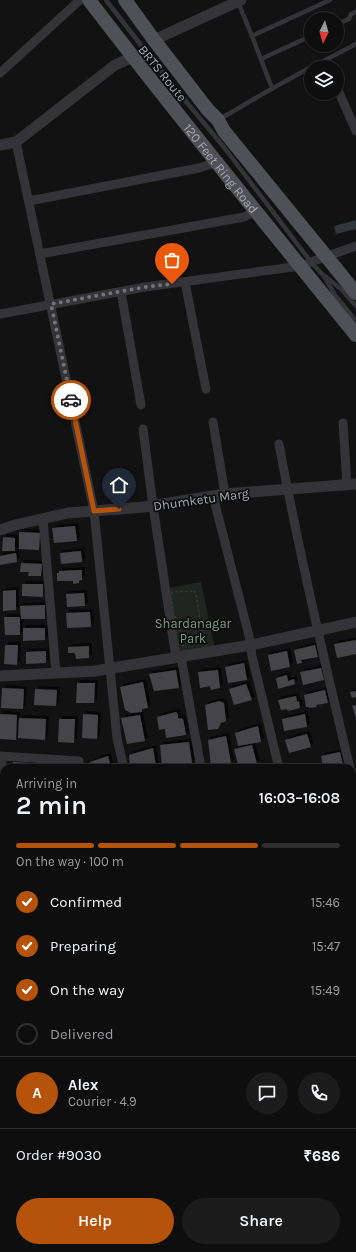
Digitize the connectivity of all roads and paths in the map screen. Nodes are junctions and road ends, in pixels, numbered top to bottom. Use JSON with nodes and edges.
{"nodes":[{"id":1,"x":80,"y":0,"type":"edge"},
{"id":2,"x":89,"y":0,"type":"edge"},
{"id":3,"x":106,"y":0,"type":"edge"},
{"id":4,"x":125,"y":0,"type":"edge"},
{"id":5,"x":330,"y":0,"type":"edge"},
{"id":6,"x":240,"y":1,"type":"edge"},
{"id":7,"x":356,"y":12,"type":"edge"},
{"id":8,"x":344,"y":21,"type":"edge"},
{"id":9,"x":252,"y":36,"type":"junction"},
{"id":10,"x":304,"y":39,"type":"edge"},
{"id":11,"x":154,"y":40,"type":"junction"},
{"id":12,"x":356,"y":44,"type":"edge"},
{"id":13,"x":133,"y":57,"type":"junction"},
{"id":14,"x":261,"y":59,"type":"junction"},
{"id":15,"x":325,"y":60,"type":"edge"},
{"id":16,"x":304,"y":71,"type":"edge"},
{"id":17,"x":0,"y":73,"type":"edge"},
{"id":18,"x":272,"y":88,"type":"junction"},
{"id":19,"x":342,"y":100,"type":"edge"},
{"id":20,"x":218,"y":120,"type":"junction"},
{"id":21,"x":356,"y":131,"type":"edge"},
{"id":22,"x":16,"y":142,"type":"junction"},
{"id":23,"x":0,"y":145,"type":"edge"},
{"id":24,"x":217,"y":162,"type":"junction"},
{"id":25,"x":30,"y":201,"type":"junction"},
{"id":26,"x":256,"y":211,"type":"junction"},
{"id":27,"x":356,"y":246,"type":"edge"},
{"id":28,"x":40,"y":254,"type":"junction"},
{"id":29,"x":326,"y":256,"type":"junction"},
{"id":30,"x":306,"y":264,"type":"junction"},
{"id":31,"x":324,"y":276,"type":"junction"},
{"id":32,"x":185,"y":282,"type":"junction"},
{"id":33,"x":121,"y":292,"type":"junction"},
{"id":34,"x":356,"y":293,"type":"edge"},
{"id":35,"x":51,"y":304,"type":"junction"},
{"id":36,"x":356,"y":306,"type":"edge"},
{"id":37,"x":0,"y":314,"type":"edge"},
{"id":38,"x":356,"y":321,"type":"edge"},
{"id":39,"x":356,"y":335,"type":"edge"},
{"id":40,"x":206,"y":389,"type":"dead end"},
{"id":41,"x":141,"y":405,"type":"dead end"},
{"id":42,"x":213,"y":422,"type":"dead end"},
{"id":43,"x":343,"y":423,"type":"dead end"},
{"id":44,"x":143,"y":429,"type":"dead end"},
{"id":45,"x":279,"y":444,"type":"dead end"},
{"id":46,"x":351,"y":485,"type":"edge"},
{"id":47,"x":287,"y":489,"type":"junction"},
{"id":48,"x":225,"y":494,"type":"junction"},
{"id":49,"x":213,"y":496,"type":"junction"},
{"id":50,"x":153,"y":506,"type":"junction"},
{"id":51,"x":94,"y":511,"type":"junction"},
{"id":52,"x":44,"y":519,"type":"junction"},
{"id":53,"x":0,"y":530,"type":"edge"},
{"id":54,"x":356,"y":622,"type":"edge"},
{"id":55,"x":317,"y":630,"type":"junction"},
{"id":56,"x":251,"y":645,"type":"junction"},
{"id":57,"x":180,"y":655,"type":"junction"},
{"id":58,"x":110,"y":669,"type":"junction"},
{"id":59,"x":56,"y":673,"type":"junction"},
{"id":60,"x":0,"y":676,"type":"edge"},
{"id":61,"x":1,"y":756,"type":"edge"},
{"id":62,"x":79,"y":761,"type":"dead end"},
{"id":63,"x":58,"y":764,"type":"edge"},
{"id":64,"x":123,"y":764,"type":"edge"},
{"id":65,"x":200,"y":764,"type":"edge"},
{"id":66,"x":278,"y":764,"type":"edge"},
{"id":67,"x":349,"y":764,"type":"edge"}],
"edges":[{"from":1,"to":17,"type":"street"},
{"from":2,"to":13,"type":"main road","name":"120 Feet Ring Road"},
{"from":3,"to":30,"type":"lane","name":"BRTS Route"},
{"from":4,"to":11,"type":"main road","name":"120 Feet Ring Road"},
{"from":5,"to":9,"type":"lane"},
{"from":6,"to":9,"type":"lane"},
{"from":6,"to":11,"type":"street"},
{"from":7,"to":8,"type":"lane"},
{"from":9,"to":14,"type":"lane"},
{"from":10,"to":14,"type":"lane"},
{"from":11,"to":20,"type":"main road","name":"120 Feet Ring Road"},
{"from":12,"to":15,"type":"lane"},
{"from":13,"to":22,"type":"street"},
{"from":13,"to":24,"type":"main road","name":"120 Feet Ring Road"},
{"from":14,"to":18,"type":"lane"},
{"from":16,"to":18,"type":"lane"},
{"from":18,"to":20,"type":"lane"},
{"from":19,"to":21,"type":"street"},
{"from":20,"to":29,"type":"main road","name":"120 Feet Ring Road"},
{"from":22,"to":23,"type":"street"},
{"from":22,"to":25,"type":"street"},
{"from":24,"to":25,"type":"street"},
{"from":24,"to":26,"type":"main road","name":"120 Feet Ring Road"},
{"from":25,"to":28,"type":"street"},
{"from":26,"to":28,"type":"street"},
{"from":26,"to":30,"type":"main road","name":"120 Feet Ring Road"},
{"from":27,"to":29,"type":"street"},
{"from":28,"to":35,"type":"street"},
{"from":29,"to":30,"type":"street"},
{"from":29,"to":34,"type":"main road","name":"120 Feet Ring Road"},
{"from":30,"to":31,"type":"lane","name":"BRTS Route"},
{"from":30,"to":32,"type":"street"},
{"from":30,"to":39,"type":"main road","name":"120 Feet Ring Road"},
{"from":31,"to":36,"type":"lane"},
{"from":31,"to":38,"type":"lane"},
{"from":32,"to":33,"type":"street"},
{"from":32,"to":40,"type":"street"},
{"from":33,"to":35,"type":"street"},
{"from":33,"to":41,"type":"street"},
{"from":35,"to":37,"type":"street"},
{"from":35,"to":51,"type":"street"},
{"from":42,"to":48,"type":"street"},
{"from":43,"to":46,"type":"street"},
{"from":44,"to":50,"type":"street"},
{"from":45,"to":47,"type":"street"},
{"from":46,"to":47,"type":"street","name":"Dhumketu Marg"},
{"from":47,"to":48,"type":"street","name":"Dhumketu Marg"},
{"from":47,"to":55,"type":"street"},
{"from":48,"to":49,"type":"street","name":"Dhumketu Marg"},
{"from":49,"to":50,"type":"street","name":"Dhumketu Marg"},
{"from":49,"to":56,"type":"street"},
{"from":50,"to":51,"type":"street","name":"Dhumketu Marg"},
{"from":50,"to":57,"type":"street"},
{"from":51,"to":52,"type":"street","name":"Dhumketu Marg"},
{"from":51,"to":58,"type":"street"},
{"from":52,"to":53,"type":"street","name":"Dhumketu Marg"},
{"from":52,"to":59,"type":"street"},
{"from":54,"to":55,"type":"street"},
{"from":55,"to":56,"type":"street"},
{"from":55,"to":67,"type":"street"},
{"from":56,"to":57,"type":"street"},
{"from":56,"to":66,"type":"street"},
{"from":57,"to":57,"type":"path"},
{"from":57,"to":58,"type":"street"},
{"from":57,"to":65,"type":"street"},
{"from":58,"to":59,"type":"street"},
{"from":58,"to":64,"type":"street"},
{"from":59,"to":60,"type":"street"},
{"from":61,"to":63,"type":"street"},
{"from":62,"to":63,"type":"street"}]}
